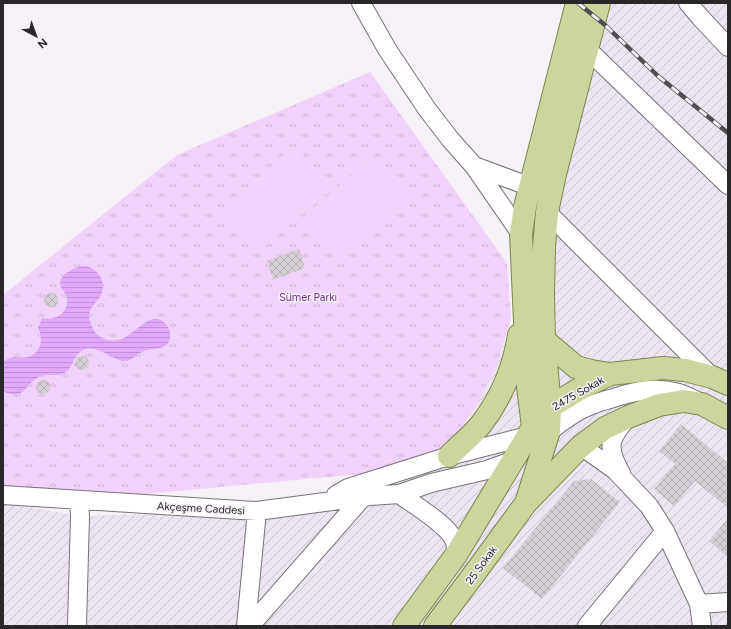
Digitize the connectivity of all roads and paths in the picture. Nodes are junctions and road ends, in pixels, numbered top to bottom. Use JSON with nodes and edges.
{"nodes":[{"id":1,"x":361,"y":3,"type":"edge"},
{"id":2,"x":577,"y":3,"type":"edge"},
{"id":3,"x":599,"y":3,"type":"edge"},
{"id":4,"x":688,"y":3,"type":"edge"},
{"id":5,"x":728,"y":47,"type":"edge"},
{"id":6,"x":587,"y":49,"type":"junction"},
{"id":7,"x":474,"y":166,"type":"junction"},
{"id":8,"x":728,"y":185,"type":"edge"},
{"id":9,"x":530,"y":187,"type":"junction"},
{"id":10,"x":547,"y":212,"type":"junction"},
{"id":11,"x":521,"y":234,"type":"junction"},
{"id":12,"x":524,"y":305,"type":"junction"},
{"id":13,"x":544,"y":340,"type":"junction"},
{"id":14,"x":610,"y":374,"type":"junction"},
{"id":15,"x":720,"y":380,"type":"edge"},
{"id":16,"x":702,"y":404,"type":"junction"},
{"id":17,"x":550,"y":407,"type":"junction"},
{"id":18,"x":628,"y":417,"type":"junction"},
{"id":19,"x":728,"y":418,"type":"edge"},
{"id":20,"x":537,"y":431,"type":"junction"},
{"id":21,"x":581,"y":446,"type":"junction"},
{"id":22,"x":449,"y":456,"type":"junction"},
{"id":23,"x":512,"y":461,"type":"junction"},
{"id":24,"x":623,"y":478,"type":"junction"},
{"id":25,"x":399,"y":494,"type":"junction"},
{"id":26,"x":3,"y":495,"type":"edge"},
{"id":27,"x":363,"y":497,"type":"junction"},
{"id":28,"x":79,"y":500,"type":"junction"},
{"id":29,"x":324,"y":502,"type":"junction"},
{"id":30,"x":526,"y":503,"type":"junction"},
{"id":31,"x":257,"y":511,"type":"junction"},
{"id":32,"x":665,"y":531,"type":"junction"},
{"id":33,"x":456,"y":555,"type":"junction"},
{"id":34,"x":728,"y":602,"type":"edge"},
{"id":35,"x":699,"y":604,"type":"junction"},
{"id":36,"x":441,"y":624,"type":"edge"},
{"id":37,"x":77,"y":626,"type":"edge"},
{"id":38,"x":246,"y":626,"type":"edge"},
{"id":39,"x":250,"y":626,"type":"edge"},
{"id":40,"x":404,"y":626,"type":"edge"},
{"id":41,"x":587,"y":626,"type":"edge"},
{"id":42,"x":702,"y":626,"type":"edge"}],
"edges":[{"from":1,"to":7,"type":"street"},
{"from":2,"to":9,"type":"main road"},
{"from":3,"to":6,"type":"main road"},
{"from":4,"to":5,"type":"street"},
{"from":6,"to":8,"type":"street"},
{"from":6,"to":10,"type":"main road"},
{"from":7,"to":9,"type":"street"},
{"from":7,"to":11,"type":"street"},
{"from":9,"to":11,"type":"main road"},
{"from":10,"to":13,"type":"main road"},
{"from":10,"to":15,"type":"street"},
{"from":11,"to":12,"type":"main road"},
{"from":12,"to":20,"type":"main road"},
{"from":12,"to":22,"type":"main road"},
{"from":13,"to":14,"type":"main road"},
{"from":13,"to":17,"type":"main road"},
{"from":14,"to":15,"type":"main road","name":"2475 Sokak"},
{"from":14,"to":17,"type":"main road","name":"2475 Sokak"},
{"from":16,"to":18,"type":"main road"},
{"from":16,"to":19,"type":"main road"},
{"from":16,"to":20,"type":"street"},
{"from":17,"to":20,"type":"main road","name":"2475 Sokak"},
{"from":18,"to":21,"type":"main road"},
{"from":18,"to":24,"type":"street"},
{"from":20,"to":21,"type":"main road"},
{"from":20,"to":22,"type":"street"},
{"from":20,"to":23,"type":"main road","name":"2475 Sokak"},
{"from":20,"to":30,"type":"main road"},
{"from":21,"to":24,"type":"street"},
{"from":21,"to":30,"type":"main road"},
{"from":22,"to":29,"type":"street"},
{"from":23,"to":25,"type":"street","name":"Akçeşme Caddesi"},
{"from":23,"to":33,"type":"main road","name":"2475 Sokak"},
{"from":24,"to":32,"type":"street"},
{"from":25,"to":27,"type":"street","name":"Akçeşme Caddesi"},
{"from":25,"to":33,"type":"street"},
{"from":26,"to":28,"type":"street","name":"Akçeşme Caddesi"},
{"from":27,"to":29,"type":"street","name":"Akçeşme Caddesi"},
{"from":27,"to":39,"type":"street"},
{"from":28,"to":31,"type":"street","name":"Akçeşme Caddesi"},
{"from":28,"to":37,"type":"street"},
{"from":29,"to":31,"type":"street","name":"Akçeşme Caddesi"},
{"from":30,"to":36,"type":"main road","name":"25 Sokak"},
{"from":31,"to":38,"type":"street"},
{"from":32,"to":35,"type":"street"},
{"from":32,"to":41,"type":"street"},
{"from":33,"to":40,"type":"main road"},
{"from":34,"to":35,"type":"street"},
{"from":35,"to":42,"type":"street"}]}
